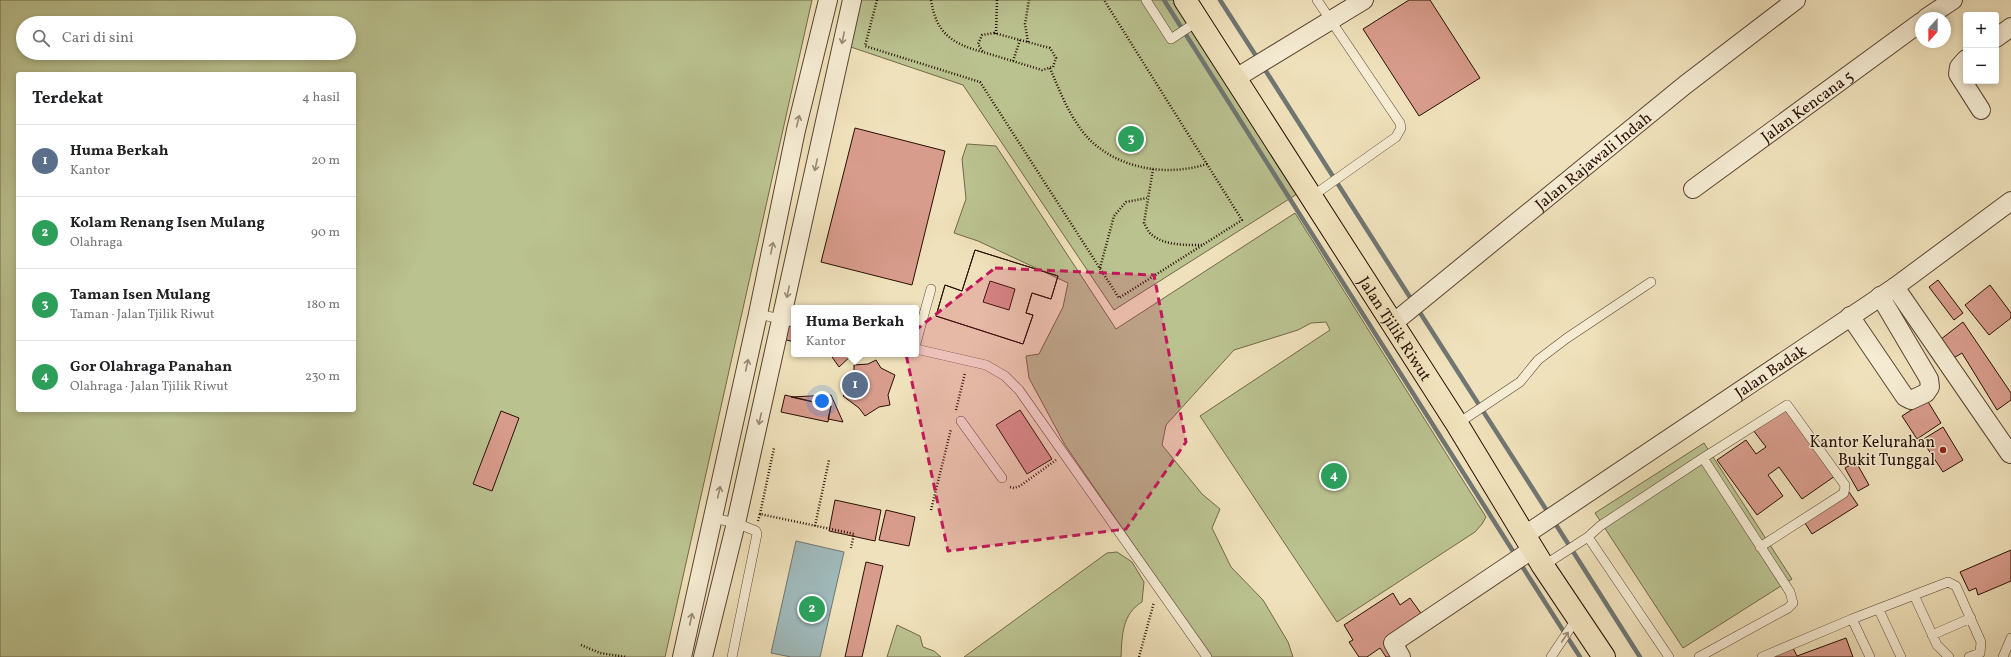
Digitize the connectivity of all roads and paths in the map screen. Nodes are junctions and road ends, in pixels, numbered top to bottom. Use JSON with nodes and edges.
{"nodes":[{"id":1,"x":828,"y":0,"type":"edge"},
{"id":2,"x":852,"y":0,"type":"edge"},
{"id":3,"x":877,"y":0,"type":"edge"},
{"id":4,"x":931,"y":0,"type":"edge"},
{"id":5,"x":997,"y":0,"type":"edge"},
{"id":6,"x":1029,"y":0,"type":"edge"},
{"id":7,"x":1104,"y":0,"type":"edge"},
{"id":8,"x":1146,"y":0,"type":"edge"},
{"id":9,"x":1185,"y":0,"type":"edge"},
{"id":10,"x":1317,"y":0,"type":"edge"},
{"id":11,"x":1364,"y":0,"type":"edge"},
{"id":12,"x":1796,"y":0,"type":"edge"},
{"id":13,"x":1953,"y":0,"type":"edge"},
{"id":14,"x":1935,"y":12,"type":"edge"},
{"id":15,"x":1198,"y":21,"type":"junction"},
{"id":16,"x":1332,"y":21,"type":"junction"},
{"id":17,"x":1915,"y":26,"type":"edge"},
{"id":18,"x":2011,"y":27,"type":"edge"},
{"id":19,"x":996,"y":34,"type":"junction"},
{"id":20,"x":1999,"y":36,"type":"edge"},
{"id":21,"x":1020,"y":40,"type":"junction"},
{"id":22,"x":1028,"y":42,"type":"junction"},
{"id":23,"x":983,"y":52,"type":"junction"},
{"id":24,"x":1013,"y":62,"type":"junction"},
{"id":25,"x":1963,"y":62,"type":"edge"},
{"id":26,"x":1050,"y":68,"type":"junction"},
{"id":27,"x":1236,"y":78,"type":"junction"},
{"id":28,"x":1963,"y":82,"type":"edge"},
{"id":29,"x":1964,"y":84,"type":"edge"},
{"id":30,"x":1981,"y":110,"type":"dead end"},
{"id":31,"x":1207,"y":164,"type":"junction"},
{"id":32,"x":1153,"y":169,"type":"junction"},
{"id":33,"x":1693,"y":190,"type":"dead end"},
{"id":34,"x":1311,"y":197,"type":"junction"},
{"id":35,"x":1147,"y":198,"type":"junction"},
{"id":36,"x":2011,"y":201,"type":"edge"},
{"id":37,"x":1203,"y":245,"type":"junction"},
{"id":38,"x":1100,"y":269,"type":"junction"},
{"id":39,"x":1651,"y":282,"type":"dead end"},
{"id":40,"x":1895,"y":286,"type":"junction"},
{"id":41,"x":931,"y":289,"type":"dead end"},
{"id":42,"x":1880,"y":296,"type":"junction"},
{"id":43,"x":758,"y":314,"type":"junction"},
{"id":44,"x":1850,"y":316,"type":"junction"},
{"id":45,"x":788,"y":320,"type":"edge"},
{"id":46,"x":1392,"y":324,"type":"junction"},
{"id":47,"x":919,"y":332,"type":"edge"},
{"id":48,"x":919,"y":350,"type":"edge"},
{"id":49,"x":968,"y":360,"type":"junction"},
{"id":50,"x":955,"y":413,"type":"dead end"},
{"id":51,"x":961,"y":421,"type":"dead end"},
{"id":52,"x":1457,"y":424,"type":"junction"},
{"id":53,"x":952,"y":428,"type":"dead end"},
{"id":54,"x":774,"y":448,"type":"dead end"},
{"id":55,"x":1064,"y":454,"type":"junction"},
{"id":56,"x":2010,"y":454,"type":"dead end"},
{"id":57,"x":1702,"y":458,"type":"junction"},
{"id":58,"x":829,"y":460,"type":"dead end"},
{"id":59,"x":1002,"y":478,"type":"joint"},
{"id":60,"x":931,"y":510,"type":"dead end"},
{"id":61,"x":760,"y":514,"type":"junction"},
{"id":62,"x":713,"y":518,"type":"junction"},
{"id":63,"x":736,"y":523,"type":"junction"},
{"id":64,"x":815,"y":526,"type":"junction"},
{"id":65,"x":756,"y":531,"type":"junction"},
{"id":66,"x":1588,"y":537,"type":"junction"},
{"id":67,"x":1760,"y":547,"type":"junction"},
{"id":68,"x":851,"y":548,"type":"dead end"},
{"id":69,"x":1534,"y":550,"type":"junction"},
{"id":70,"x":1158,"y":586,"type":"junction"},
{"id":71,"x":1914,"y":595,"type":"junction"},
{"id":72,"x":1879,"y":610,"type":"junction"},
{"id":73,"x":1578,"y":618,"type":"junction"},
{"id":74,"x":1971,"y":618,"type":"junction"},
{"id":75,"x":1852,"y":619,"type":"junction"},
{"id":76,"x":1932,"y":635,"type":"junction"},
{"id":77,"x":2011,"y":638,"type":"edge"},
{"id":78,"x":580,"y":645,"type":"dead end"},
{"id":79,"x":626,"y":657,"type":"edge"},
{"id":80,"x":685,"y":657,"type":"edge"},
{"id":81,"x":703,"y":657,"type":"edge"},
{"id":82,"x":732,"y":657,"type":"edge"},
{"id":83,"x":1139,"y":657,"type":"edge"},
{"id":84,"x":1207,"y":657,"type":"edge"},
{"id":85,"x":1401,"y":657,"type":"edge"},
{"id":86,"x":1551,"y":657,"type":"edge"},
{"id":87,"x":1604,"y":657,"type":"edge"},
{"id":88,"x":1669,"y":657,"type":"edge"},
{"id":89,"x":1699,"y":657,"type":"edge"},
{"id":90,"x":1762,"y":657,"type":"edge"},
{"id":91,"x":1870,"y":657,"type":"edge"},
{"id":92,"x":1901,"y":657,"type":"edge"},
{"id":93,"x":1949,"y":657,"type":"edge"},
{"id":94,"x":1969,"y":657,"type":"edge"},
{"id":95,"x":2003,"y":657,"type":"edge"}],
"edges":[{"from":43,"to":1,"type":"street","one_way":true},
{"from":2,"to":45,"type":"street","one_way":true},
{"from":3,"to":38,"type":"path"},
{"from":4,"to":23,"type":"path"},
{"from":5,"to":19,"type":"path"},
{"from":6,"to":22,"type":"path"},
{"from":7,"to":31,"type":"path"},
{"from":8,"to":15,"type":"lane"},
{"from":9,"to":15,"type":"highway","name":"Jalan Tjilik Riwut"},
{"from":10,"to":16,"type":"lane"},
{"from":11,"to":16,"type":"street"},
{"from":12,"to":46,"type":"street","name":"Jalan Rajawali Indah"},
{"from":13,"to":14,"type":"street"},
{"from":15,"to":27,"type":"highway","name":"Jalan Tjilik Riwut"},
{"from":16,"to":27,"type":"street"},
{"from":16,"to":34,"type":"lane"},
{"from":17,"to":33,"type":"street","name":"Jalan Kencana 5"},
{"from":18,"to":20,"type":"street"},
{"from":19,"to":21,"type":"path"},
{"from":19,"to":23,"type":"path"},
{"from":21,"to":22,"type":"path"},
{"from":21,"to":24,"type":"path"},
{"from":22,"to":26,"type":"path"},
{"from":23,"to":24,"type":"path"},
{"from":24,"to":26,"type":"path"},
{"from":25,"to":28,"type":"street"},
{"from":26,"to":32,"type":"path"},
{"from":27,"to":34,"type":"highway","name":"Jalan Tjilik Riwut"},
{"from":29,"to":30,"type":"street"},
{"from":31,"to":32,"type":"path"},
{"from":31,"to":37,"type":"path"},
{"from":32,"to":35,"type":"path"},
{"from":34,"to":46,"type":"highway","name":"Jalan Tjilik Riwut"},
{"from":35,"to":37,"type":"path"},
{"from":35,"to":38,"type":"path"},
{"from":36,"to":40,"type":"street","name":"Jalan Badak"},
{"from":37,"to":38,"type":"path"},
{"from":39,"to":52,"type":"lane"},
{"from":40,"to":42,"type":"street","name":"Jalan Badak"},
{"from":40,"to":56,"type":"street"},
{"from":41,"to":47,"type":"lane"},
{"from":42,"to":44,"type":"street","name":"Jalan Badak"},
{"from":42,"to":44,"type":"street"},
{"from":43,"to":45,"type":"lane"},
{"from":62,"to":43,"type":"street","one_way":true},
{"from":44,"to":69,"type":"street","name":"Jalan Badak"},
{"from":45,"to":63,"type":"street","one_way":true},
{"from":46,"to":52,"type":"highway","name":"Jalan Tjilik Riwut"},
{"from":48,"to":49,"type":"lane"},
{"from":49,"to":50,"type":"path"},
{"from":49,"to":55,"type":"lane"},
{"from":51,"to":59,"type":"lane"},
{"from":52,"to":69,"type":"highway","name":"Jalan Tjilik Riwut"},
{"from":53,"to":60,"type":"path"},
{"from":54,"to":61,"type":"path"},
{"from":55,"to":59,"type":"path"},
{"from":55,"to":70,"type":"lane"},
{"from":57,"to":66,"type":"lane"},
{"from":57,"to":67,"type":"lane"},
{"from":57,"to":67,"type":"lane"},
{"from":58,"to":64,"type":"path"},
{"from":61,"to":64,"type":"path"},
{"from":61,"to":65,"type":"path"},
{"from":62,"to":63,"type":"lane"},
{"from":80,"to":62,"type":"street","one_way":true},
{"from":63,"to":65,"type":"lane"},
{"from":63,"to":81,"type":"street"},
{"from":64,"to":68,"type":"path"},
{"from":65,"to":82,"type":"lane"},
{"from":66,"to":69,"type":"lane"},
{"from":66,"to":88,"type":"lane"},
{"from":67,"to":89,"type":"lane"},
{"from":69,"to":73,"type":"highway","name":"Jalan Tjilik Riwut"},
{"from":69,"to":85,"type":"street","name":"Jalan Badak"},
{"from":70,"to":83,"type":"path"},
{"from":70,"to":84,"type":"lane"},
{"from":71,"to":72,"type":"lane"},
{"from":71,"to":74,"type":"lane"},
{"from":71,"to":76,"type":"lane"},
{"from":72,"to":75,"type":"lane"},
{"from":72,"to":92,"type":"lane"},
{"from":86,"to":73,"type":"lane","one_way":true},
{"from":73,"to":87,"type":"highway","name":"Jalan Tjilik Riwut"},
{"from":74,"to":76,"type":"lane"},
{"from":74,"to":94,"type":"lane"},
{"from":75,"to":90,"type":"lane"},
{"from":75,"to":91,"type":"lane"},
{"from":76,"to":93,"type":"lane"},
{"from":77,"to":95,"type":"lane"},
{"from":78,"to":79,"type":"path"}]}
